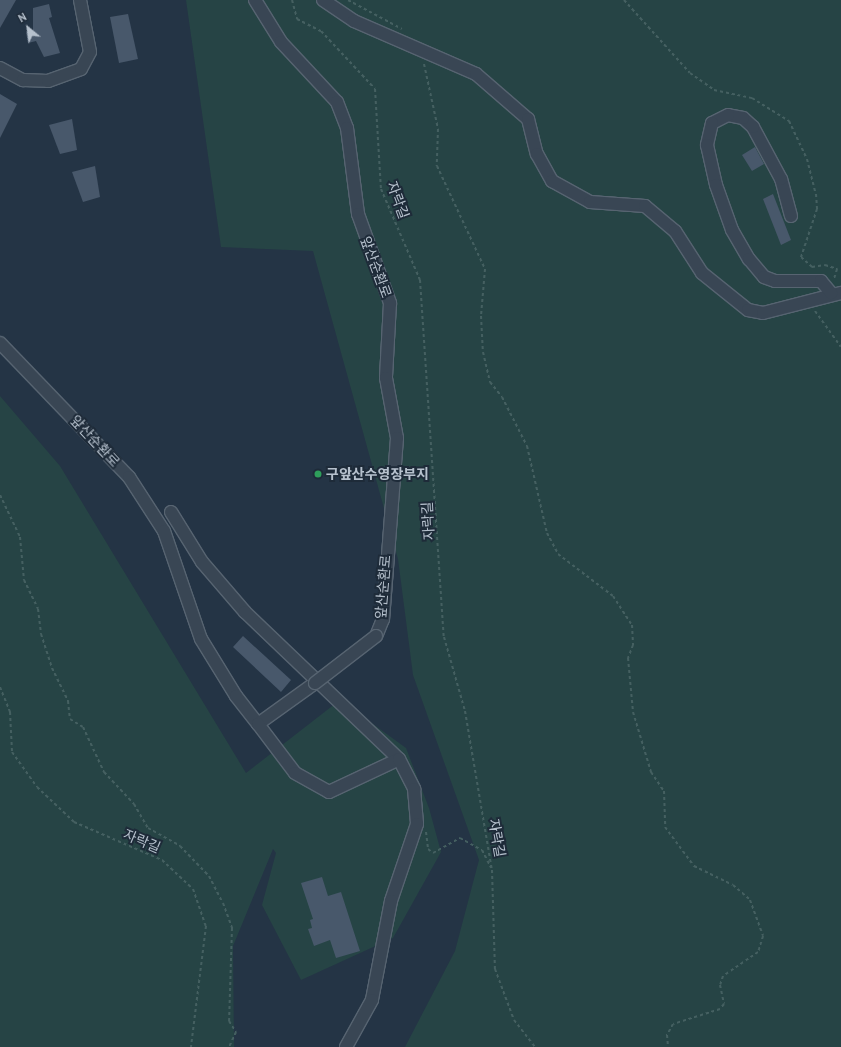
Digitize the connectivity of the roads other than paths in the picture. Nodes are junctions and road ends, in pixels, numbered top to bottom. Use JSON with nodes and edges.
{"nodes":[{"id":1,"x":80,"y":0,"type":"edge"},
{"id":2,"x":255,"y":0,"type":"edge"},
{"id":3,"x":323,"y":0,"type":"edge"},
{"id":4,"x":0,"y":68,"type":"edge"},
{"id":5,"x":790,"y":216,"type":"dead end"},
{"id":6,"x":836,"y":293,"type":"edge"},
{"id":7,"x":0,"y":343,"type":"edge"},
{"id":8,"x":171,"y":512,"type":"dead end"},
{"id":9,"x":258,"y":724,"type":"junction"},
{"id":10,"x":399,"y":759,"type":"junction"},
{"id":11,"x":346,"y":1047,"type":"edge"}],
"edges":[{"from":1,"to":4,"type":"street"},
{"from":2,"to":9,"type":"street","name":"앞산순환로","bridge":true},
{"from":3,"to":6,"type":"street"},
{"from":5,"to":6,"type":"street"},
{"from":7,"to":9,"type":"street","name":"앞산순환로"},
{"from":8,"to":10,"type":"street"},
{"from":9,"to":10,"type":"street","name":"앞산순환로"},
{"from":10,"to":11,"type":"street"}]}
